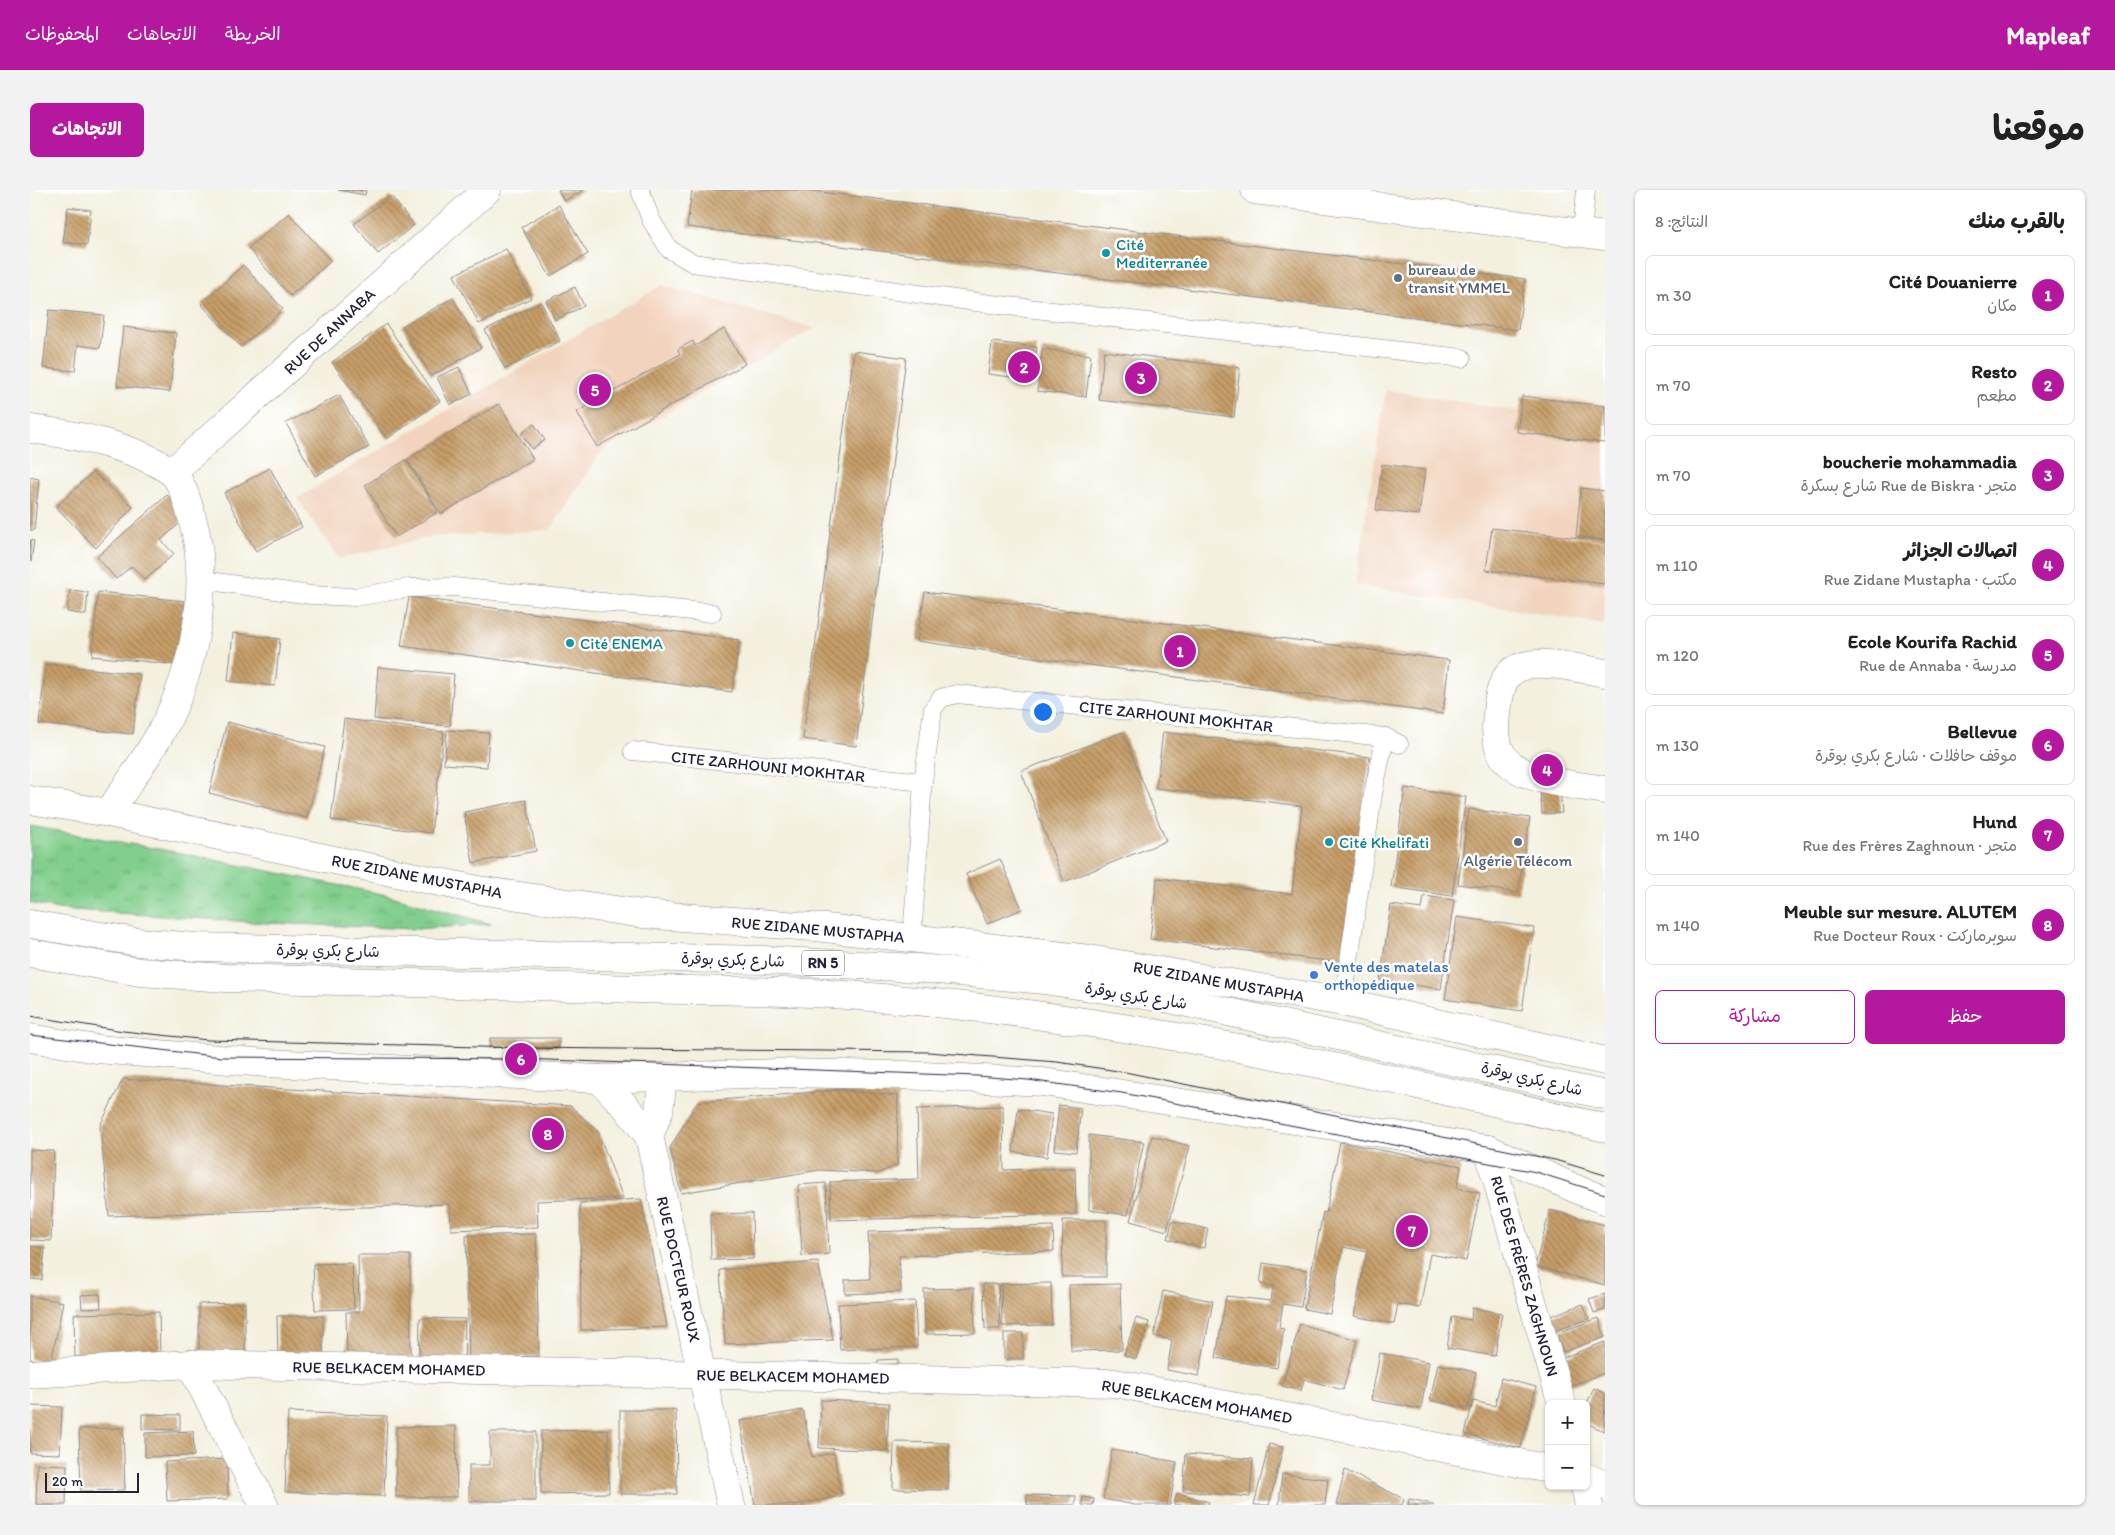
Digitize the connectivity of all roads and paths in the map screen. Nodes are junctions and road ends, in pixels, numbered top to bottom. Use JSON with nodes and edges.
{"nodes":[{"id":1,"x":487,"y":190,"type":"edge"},
{"id":2,"x":640,"y":190,"type":"edge"},
{"id":3,"x":1255,"y":190,"type":"edge"},
{"id":4,"x":1586,"y":190,"type":"edge"},
{"id":5,"x":1593,"y":234,"type":"edge"},
{"id":6,"x":1462,"y":358,"type":"dead end"},
{"id":7,"x":30,"y":429,"type":"edge"},
{"id":8,"x":172,"y":472,"type":"junction"},
{"id":9,"x":202,"y":580,"type":"junction"},
{"id":10,"x":712,"y":613,"type":"dead end"},
{"id":11,"x":1605,"y":673,"type":"edge"},
{"id":12,"x":633,"y":751,"type":"dead end"},
{"id":13,"x":923,"y":782,"type":"junction"},
{"id":14,"x":1605,"y":790,"type":"edge"},
{"id":15,"x":30,"y":800,"type":"edge"},
{"id":16,"x":109,"y":813,"type":"junction"},
{"id":17,"x":30,"y":924,"type":"edge"},
{"id":18,"x":912,"y":938,"type":"junction"},
{"id":19,"x":30,"y":953,"type":"edge"},
{"id":20,"x":1343,"y":1002,"type":"junction"},
{"id":21,"x":30,"y":1038,"type":"edge"},
{"id":22,"x":1605,"y":1061,"type":"edge"},
{"id":23,"x":663,"y":1077,"type":"junction"},
{"id":24,"x":599,"y":1079,"type":"junction"},
{"id":25,"x":1605,"y":1095,"type":"edge"},
{"id":26,"x":1605,"y":1128,"type":"edge"},
{"id":27,"x":649,"y":1136,"type":"junction"},
{"id":28,"x":1488,"y":1149,"type":"junction"},
{"id":29,"x":1605,"y":1200,"type":"edge"},
{"id":30,"x":190,"y":1364,"type":"junction"},
{"id":31,"x":30,"y":1374,"type":"edge"},
{"id":32,"x":703,"y":1374,"type":"junction"},
{"id":33,"x":1561,"y":1400,"type":"edge"},
{"id":34,"x":1545,"y":1468,"type":"edge"},
{"id":35,"x":1590,"y":1479,"type":"edge"},
{"id":36,"x":1605,"y":1485,"type":"edge"},
{"id":37,"x":1586,"y":1490,"type":"edge"},
{"id":38,"x":264,"y":1505,"type":"edge"},
{"id":39,"x":731,"y":1505,"type":"edge"},
{"id":40,"x":1589,"y":1505,"type":"edge"}],
"edges":[{"from":1,"to":8,"type":"main road","name":"RUE DE ANNABA"},
{"from":2,"to":6,"type":"lane"},
{"from":3,"to":5,"type":"main road"},
{"from":4,"to":5,"type":"lane"},
{"from":7,"to":8,"type":"main road"},
{"from":8,"to":9,"type":"main road"},
{"from":9,"to":10,"type":"lane"},
{"from":9,"to":16,"type":"main road"},
{"from":11,"to":14,"type":"main road"},
{"from":12,"to":13,"type":"lane","name":"CITE ZARHOUNI MOKHTAR"},
{"from":13,"to":18,"type":"lane"},
{"from":13,"to":20,"type":"lane","name":"CITE ZARHOUNI MOKHTAR"},
{"from":15,"to":16,"type":"main road","name":"RUE ZIDANE MUSTAPHA"},
{"from":16,"to":18,"type":"main road","name":"RUE ZIDANE MUSTAPHA"},
{"from":17,"to":25,"type":"main road","name":"شارع بكري بوقرة","number":"RN 5"},
{"from":18,"to":20,"type":"main road","name":"RUE ZIDANE MUSTAPHA"},
{"from":19,"to":26,"type":"main road","name":"شارع بكري بوقرة","number":"RN 5"},
{"from":20,"to":22,"type":"main road","name":"RUE ZIDANE MUSTAPHA"},
{"from":21,"to":24,"type":"main road"},
{"from":23,"to":24,"type":"main road"},
{"from":23,"to":27,"type":"main road"},
{"from":23,"to":28,"type":"main road"},
{"from":24,"to":27,"type":"main road","name":"RUE DOCTEUR ROUX"},
{"from":27,"to":32,"type":"main road","name":"RUE DOCTEUR ROUX"},
{"from":28,"to":29,"type":"main road"},
{"from":28,"to":33,"type":"main road","name":"RUE DES FRÈRES ZAGHNOUN"},
{"from":30,"to":31,"type":"main road","name":"RUE BELKACEM MOHAMED"},
{"from":30,"to":32,"type":"main road","name":"RUE BELKACEM MOHAMED"},
{"from":30,"to":38,"type":"main road"},
{"from":32,"to":34,"type":"main road","name":"RUE BELKACEM MOHAMED"},
{"from":32,"to":39,"type":"main road","name":"RUE DOCTEUR ROUX"},
{"from":35,"to":36,"type":"main road"},
{"from":37,"to":40,"type":"main road"}]}
